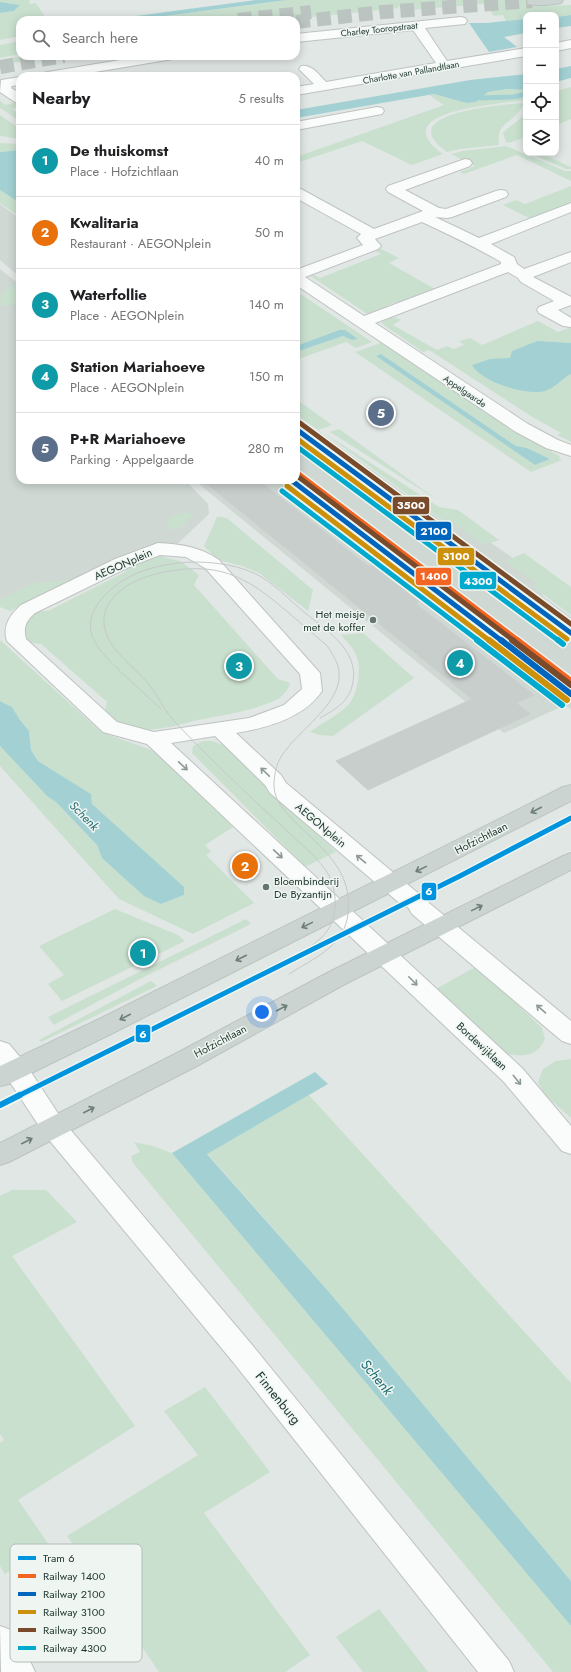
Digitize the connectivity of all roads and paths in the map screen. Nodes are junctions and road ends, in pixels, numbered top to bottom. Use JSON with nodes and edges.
{"nodes":[{"id":1,"x":557,"y":0,"type":"edge"},
{"id":2,"x":532,"y":2,"type":"dead end"},
{"id":3,"x":461,"y":21,"type":"dead end"},
{"id":4,"x":417,"y":26,"type":"junction"},
{"id":5,"x":300,"y":38,"type":"edge"},
{"id":6,"x":571,"y":44,"type":"edge"},
{"id":7,"x":559,"y":46,"type":"edge"},
{"id":8,"x":523,"y":53,"type":"edge"},
{"id":9,"x":143,"y":60,"type":"edge"},
{"id":10,"x":444,"y":66,"type":"junction"},
{"id":11,"x":306,"y":68,"type":"dead end"},
{"id":12,"x":72,"y":72,"type":"edge"},
{"id":13,"x":16,"y":82,"type":"edge"},
{"id":14,"x":324,"y":87,"type":"junction"},
{"id":15,"x":300,"y":91,"type":"edge"},
{"id":16,"x":16,"y":96,"type":"edge"},
{"id":17,"x":377,"y":111,"type":"dead end"},
{"id":18,"x":300,"y":125,"type":"edge"},
{"id":19,"x":465,"y":163,"type":"dead end"},
{"id":20,"x":300,"y":194,"type":"edge"},
{"id":21,"x":502,"y":194,"type":"dead end"},
{"id":22,"x":571,"y":207,"type":"edge"},
{"id":23,"x":430,"y":215,"type":"junction"},
{"id":24,"x":373,"y":235,"type":"junction"},
{"id":25,"x":479,"y":243,"type":"junction"},
{"id":26,"x":571,"y":257,"type":"edge"},
{"id":27,"x":509,"y":266,"type":"junction"},
{"id":28,"x":300,"y":273,"type":"edge"},
{"id":29,"x":523,"y":275,"type":"junction"},
{"id":30,"x":300,"y":281,"type":"edge"},
{"id":31,"x":363,"y":322,"type":"junction"},
{"id":32,"x":569,"y":323,"type":"dead end"},
{"id":33,"x":571,"y":451,"type":"edge"},
{"id":34,"x":220,"y":729,"type":"junction"},
{"id":35,"x":154,"y":739,"type":"junction"},
{"id":36,"x":571,"y":792,"type":"edge"},
{"id":37,"x":571,"y":861,"type":"edge"},
{"id":38,"x":391,"y":884,"type":"junction"},
{"id":39,"x":338,"y":910,"type":"junction"},
{"id":40,"x":442,"y":926,"type":"junction"},
{"id":41,"x":385,"y":954,"type":"junction"},
{"id":42,"x":571,"y":1035,"type":"edge"},
{"id":43,"x":0,"y":1050,"type":"edge"},
{"id":44,"x":8,"y":1074,"type":"edge"},
{"id":45,"x":54,"y":1128,"type":"junction"},
{"id":46,"x":571,"y":1144,"type":"edge"},
{"id":47,"x":0,"y":1155,"type":"edge"},
{"id":48,"x":0,"y":1641,"type":"edge"},
{"id":49,"x":10,"y":1657,"type":"edge"},
{"id":50,"x":13,"y":1662,"type":"edge"},
{"id":51,"x":19,"y":1672,"type":"edge"},
{"id":52,"x":498,"y":1672,"type":"edge"}],
"edges":[{"from":1,"to":2,"type":"main road"},
{"from":3,"to":4,"type":"street","name":"Charley Tooropstraat"},
{"from":4,"to":5,"type":"street","name":"Charley Tooropstraat"},
{"from":4,"to":10,"type":"street"},
{"from":6,"to":7,"type":"street"},
{"from":8,"to":10,"type":"street","name":"Charlotte van Pallandtlaan"},
{"from":9,"to":12,"type":"street"},
{"from":10,"to":14,"type":"street","name":"Charlotte van Pallandtlaan"},
{"from":11,"to":14,"type":"street"},
{"from":13,"to":16,"type":"street"},
{"from":14,"to":15,"type":"street","name":"Charlotte van Pallandtlaan"},
{"from":17,"to":18,"type":"street"},
{"from":19,"to":23,"type":"street"},
{"from":20,"to":24,"type":"street"},
{"from":21,"to":23,"type":"street"},
{"from":22,"to":25,"type":"street"},
{"from":23,"to":24,"type":"street"},
{"from":23,"to":25,"type":"street"},
{"from":24,"to":28,"type":"street"},
{"from":25,"to":27,"type":"street"},
{"from":26,"to":29,"type":"street"},
{"from":27,"to":29,"type":"street"},
{"from":27,"to":31,"type":"street"},
{"from":29,"to":32,"type":"street"},
{"from":30,"to":31,"type":"street","name":"Appelgaarde"},
{"from":31,"to":33,"type":"street","name":"Appelgaarde"},
{"from":34,"to":35,"type":"street","name":"AEGONplein"},
{"from":34,"to":35,"type":"street","name":"AEGONplein"},
{"from":38,"to":34,"type":"street","name":"AEGONplein","one_way":true},
{"from":35,"to":39,"type":"street","name":"AEGONplein","one_way":true},
{"from":36,"to":38,"type":"main road","name":"Hofzichtlaan","one_way":true},
{"from":40,"to":37,"type":"main road","name":"Hofzichtlaan","one_way":true},
{"from":38,"to":39,"type":"main road","name":"Hofzichtlaan"},
{"from":38,"to":40,"type":"street"},
{"from":39,"to":41,"type":"street"},
{"from":39,"to":44,"type":"main road","name":"Hofzichtlaan","one_way":true},
{"from":40,"to":41,"type":"main road","name":"Hofzichtlaan"},
{"from":42,"to":40,"type":"street","one_way":true},
{"from":45,"to":41,"type":"main road","name":"Hofzichtlaan","one_way":true},
{"from":41,"to":46,"type":"street","name":"Bordewijklaan","one_way":true},
{"from":43,"to":44,"type":"street"},
{"from":44,"to":45,"type":"street"},
{"from":47,"to":45,"type":"main road","name":"Hofzichtlaan","one_way":true},
{"from":45,"to":52,"type":"street","name":"Finnenburg"},
{"from":48,"to":49,"type":"street"},
{"from":50,"to":51,"type":"street"}]}
